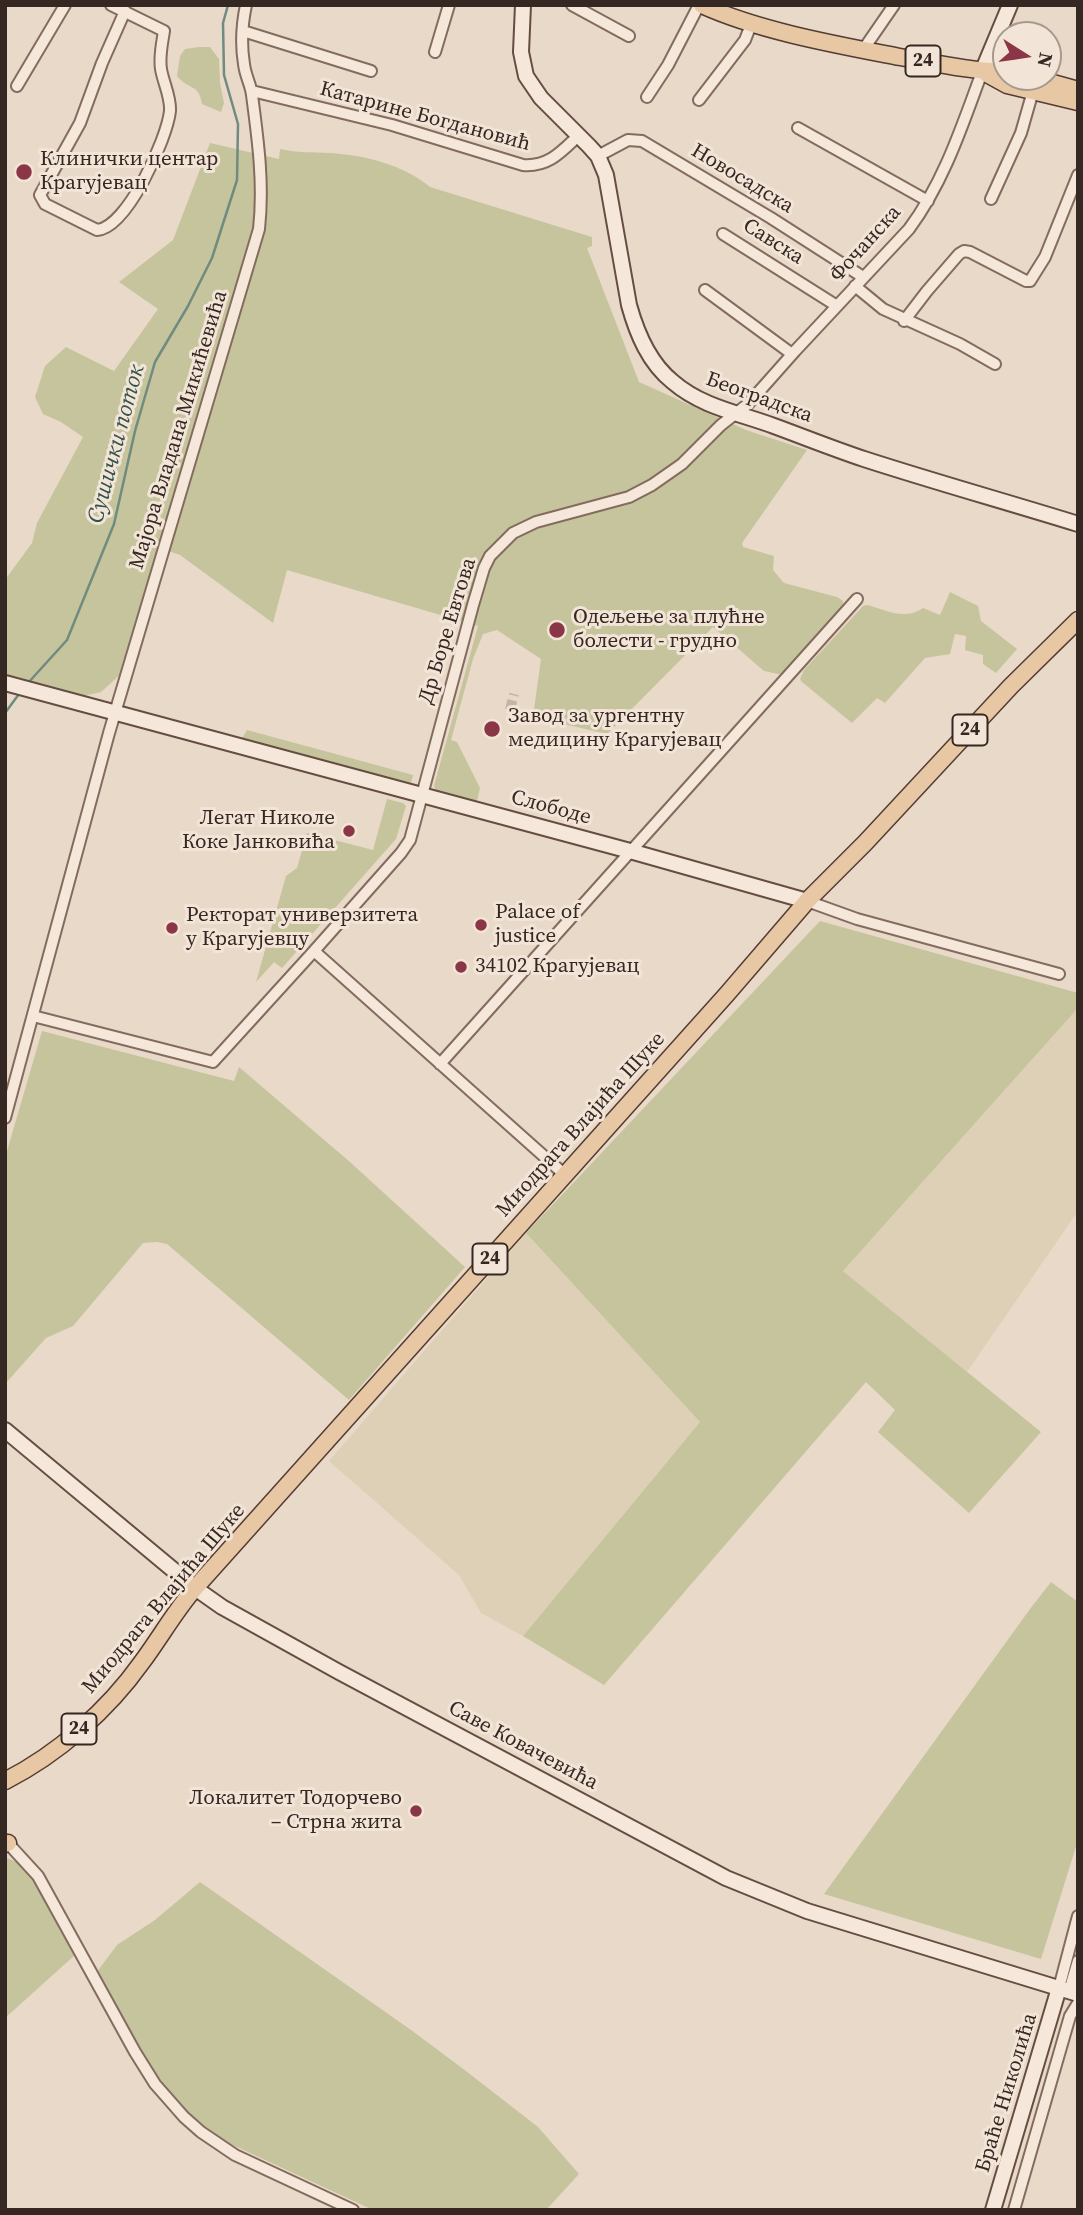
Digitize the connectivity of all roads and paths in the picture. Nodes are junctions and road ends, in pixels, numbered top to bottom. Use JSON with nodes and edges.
{"nodes":[{"id":1,"x":65,"y":5,"type":"edge"},
{"id":2,"x":111,"y":5,"type":"edge"},
{"id":3,"x":246,"y":5,"type":"edge"},
{"id":4,"x":449,"y":5,"type":"edge"},
{"id":5,"x":522,"y":5,"type":"edge"},
{"id":6,"x":572,"y":5,"type":"edge"},
{"id":7,"x":700,"y":5,"type":"edge"},
{"id":8,"x":894,"y":5,"type":"edge"},
{"id":9,"x":1010,"y":5,"type":"edge"},
{"id":10,"x":125,"y":11,"type":"junction"},
{"id":11,"x":743,"y":15,"type":"edge"},
{"id":12,"x":243,"y":31,"type":"junction"},
{"id":13,"x":629,"y":36,"type":"dead end"},
{"id":14,"x":863,"y":50,"type":"junction"},
{"id":15,"x":435,"y":52,"type":"dead end"},
{"id":16,"x":371,"y":71,"type":"dead end"},
{"id":17,"x":982,"y":72,"type":"junction"},
{"id":18,"x":992,"y":72,"type":"edge"},
{"id":19,"x":992,"y":77,"type":"edge"},
{"id":20,"x":17,"y":86,"type":"dead end"},
{"id":21,"x":252,"y":91,"type":"junction"},
{"id":22,"x":1030,"y":91,"type":"edge"},
{"id":23,"x":1049,"y":91,"type":"edge"},
{"id":24,"x":647,"y":97,"type":"dead end"},
{"id":25,"x":699,"y":100,"type":"dead end"},
{"id":26,"x":1078,"y":103,"type":"edge"},
{"id":27,"x":798,"y":128,"type":"dead end"},
{"id":28,"x":579,"y":135,"type":"junction"},
{"id":29,"x":598,"y":156,"type":"junction"},
{"id":30,"x":1078,"y":176,"type":"edge"},
{"id":31,"x":991,"y":200,"type":"dead end"},
{"id":32,"x":928,"y":201,"type":"junction"},
{"id":33,"x":723,"y":234,"type":"dead end"},
{"id":34,"x":863,"y":277,"type":"junction"},
{"id":35,"x":855,"y":286,"type":"junction"},
{"id":36,"x":705,"y":290,"type":"dead end"},
{"id":37,"x":837,"y":306,"type":"junction"},
{"id":38,"x":904,"y":320,"type":"junction"},
{"id":39,"x":792,"y":354,"type":"junction"},
{"id":40,"x":995,"y":364,"type":"dead end"},
{"id":41,"x":735,"y":414,"type":"junction"},
{"id":42,"x":1078,"y":524,"type":"edge"},
{"id":43,"x":856,"y":599,"type":"dead end"},
{"id":44,"x":1078,"y":620,"type":"edge"},
{"id":45,"x":5,"y":683,"type":"edge"},
{"id":46,"x":116,"y":712,"type":"junction"},
{"id":47,"x":422,"y":795,"type":"junction"},
{"id":48,"x":630,"y":851,"type":"junction"},
{"id":49,"x":807,"y":901,"type":"junction"},
{"id":50,"x":314,"y":951,"type":"junction"},
{"id":51,"x":1059,"y":974,"type":"dead end"},
{"id":52,"x":33,"y":1016,"type":"junction"},
{"id":53,"x":440,"y":1064,"type":"junction"},
{"id":54,"x":5,"y":1118,"type":"edge"},
{"id":55,"x":565,"y":1175,"type":"junction"},
{"id":56,"x":5,"y":1430,"type":"edge"},
{"id":57,"x":195,"y":1588,"type":"junction"},
{"id":58,"x":5,"y":1781,"type":"edge"},
{"id":59,"x":6,"y":1842,"type":"edge"},
{"id":60,"x":1078,"y":1916,"type":"edge"},
{"id":61,"x":1078,"y":1961,"type":"edge"},
{"id":62,"x":1071,"y":1994,"type":"edge"},
{"id":63,"x":353,"y":2210,"type":"edge"},
{"id":64,"x":993,"y":2210,"type":"edge"},
{"id":65,"x":1003,"y":2210,"type":"edge"},
{"id":66,"x":1014,"y":2210,"type":"edge"}],
"edges":[{"from":1,"to":20,"type":"street"},
{"from":2,"to":10,"type":"street"},
{"from":3,"to":12,"type":"street","name":"Мајора Владана Микићевића"},
{"from":4,"to":15,"type":"street"},
{"from":5,"to":28,"type":"street","name":"Београдска"},
{"from":6,"to":13,"type":"street"},
{"from":7,"to":11,"type":"main road","number":"24"},
{"from":7,"to":24,"type":"street"},
{"from":8,"to":14,"type":"street"},
{"from":9,"to":17,"type":"street"},
{"from":10,"to":10,"type":"street"},
{"from":11,"to":14,"type":"main road","number":"24"},
{"from":11,"to":25,"type":"street"},
{"from":12,"to":16,"type":"street"},
{"from":12,"to":21,"type":"street","name":"Мајора Владана Микићевића"},
{"from":14,"to":17,"type":"main road","number":"24"},
{"from":17,"to":18,"type":"main road","number":"24"},
{"from":17,"to":19,"type":"main road","number":"24"},
{"from":17,"to":32,"type":"street","name":"Фочанска"},
{"from":21,"to":28,"type":"street","name":"Катарине Богдановић"},
{"from":21,"to":46,"type":"street","name":"Мајора Владана Микићевића"},
{"from":22,"to":31,"type":"street"},
{"from":23,"to":26,"type":"main road","number":"24"},
{"from":27,"to":32,"type":"street"},
{"from":28,"to":29,"type":"street","name":"Београдска"},
{"from":29,"to":34,"type":"street","name":"Новосадска"},
{"from":29,"to":41,"type":"street","name":"Београдска"},
{"from":30,"to":38,"type":"street"},
{"from":32,"to":34,"type":"street","name":"Фочанска"},
{"from":33,"to":37,"type":"street","name":"Савска"},
{"from":34,"to":35,"type":"street","name":"Фочанска"},
{"from":35,"to":37,"type":"street","name":"Фочанска"},
{"from":35,"to":38,"type":"street"},
{"from":36,"to":39,"type":"street"},
{"from":37,"to":39,"type":"street","name":"Фочанска"},
{"from":38,"to":40,"type":"street"},
{"from":39,"to":41,"type":"street","name":"Фочанска"},
{"from":41,"to":42,"type":"street","name":"Београдска"},
{"from":41,"to":47,"type":"street","name":"Др Боре Евтова"},
{"from":43,"to":48,"type":"street"},
{"from":44,"to":49,"type":"main road","name":"Миодрага Влајића Шуке","number":"24"},
{"from":45,"to":46,"type":"street","name":"Слободе"},
{"from":46,"to":47,"type":"street","name":"Слободе"},
{"from":46,"to":52,"type":"street","name":"Мајора Владана Микићевића"},
{"from":47,"to":48,"type":"street","name":"Слободе"},
{"from":47,"to":50,"type":"street","name":"Др Боре Евтова"},
{"from":48,"to":49,"type":"street","name":"Слободе"},
{"from":48,"to":53,"type":"street"},
{"from":49,"to":51,"type":"street","name":"Слободе"},
{"from":49,"to":55,"type":"main road","name":"Миодрага Влајића Шуке","number":"24"},
{"from":50,"to":52,"type":"street","name":"Др Боре Евтова"},
{"from":50,"to":53,"type":"street"},
{"from":52,"to":54,"type":"street","name":"Мајора Владана Микићевића"},
{"from":53,"to":55,"type":"street"},
{"from":55,"to":57,"type":"main road","name":"Миодрага Влајића Шуке","number":"24"},
{"from":56,"to":57,"type":"street","name":"Саве Ковачевића"},
{"from":57,"to":58,"type":"main road","name":"Миодрага Влајића Шуке","number":"24"},
{"from":57,"to":62,"type":"street","name":"Саве Ковачевића"},
{"from":59,"to":63,"type":"street"},
{"from":60,"to":62,"type":"street"},
{"from":61,"to":62,"type":"street"},
{"from":62,"to":64,"type":"street","name":"Браће Николића"},
{"from":62,"to":65,"type":"street","name":"Браће Николића"},
{"from":62,"to":66,"type":"street"}]}
